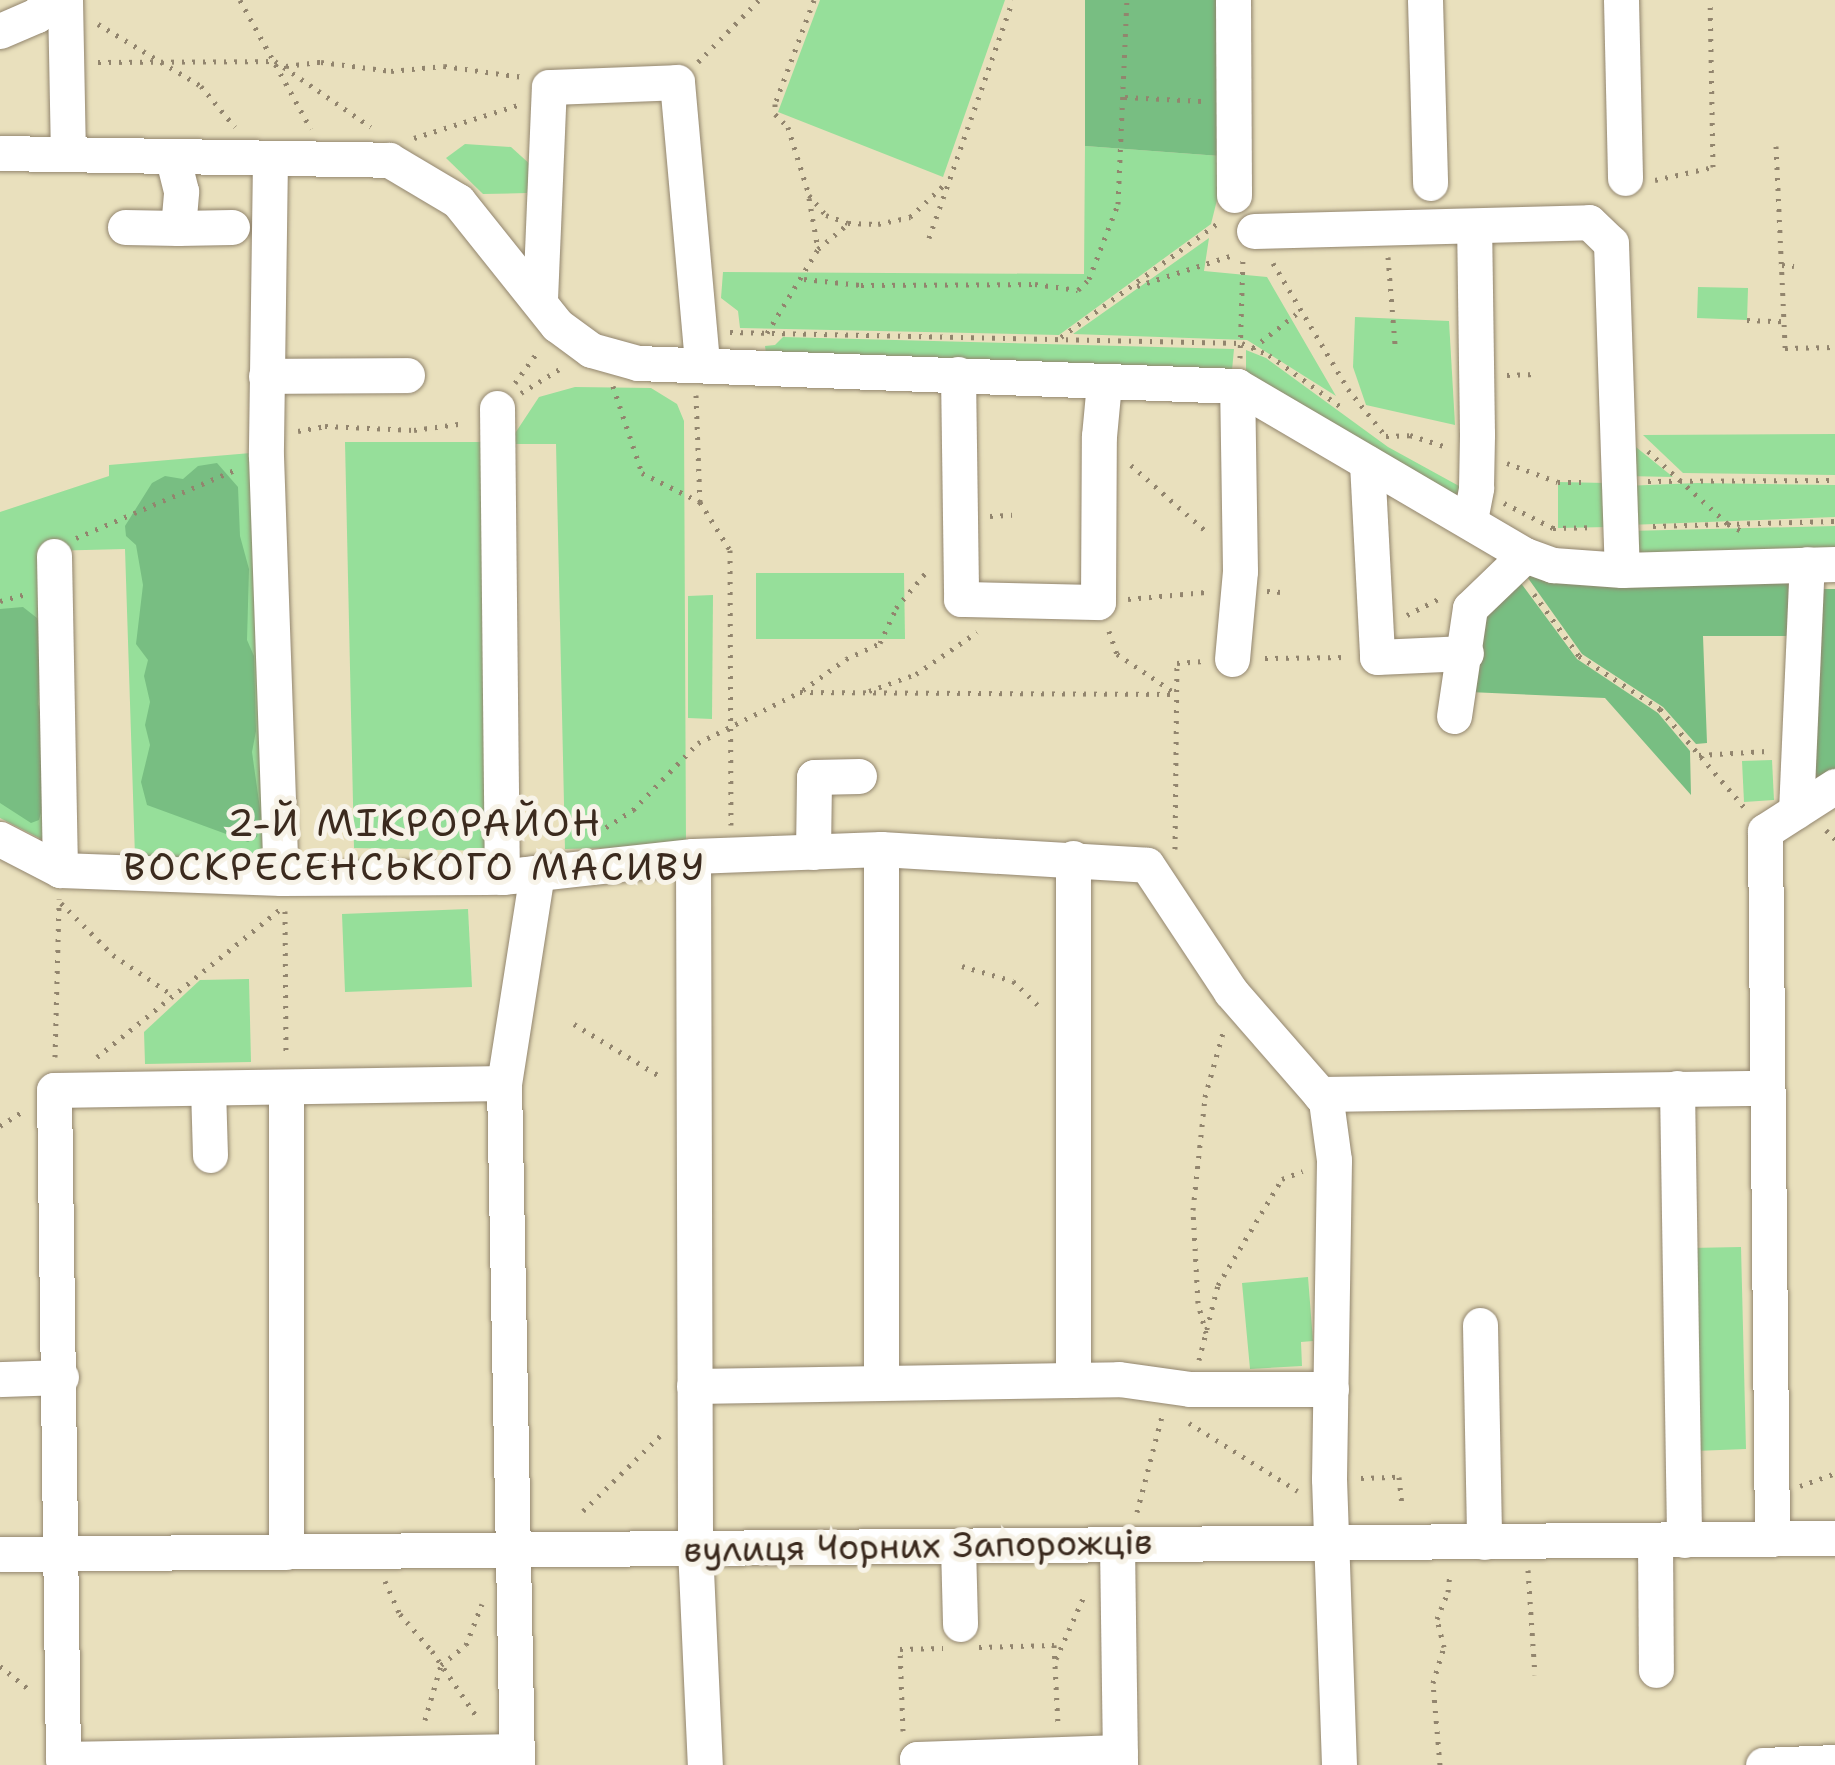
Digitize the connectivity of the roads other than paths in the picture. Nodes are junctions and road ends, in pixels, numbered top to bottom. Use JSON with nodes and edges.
{"nodes":[{"id":1,"x":1233,"y":0,"type":"edge"},
{"id":2,"x":1425,"y":0,"type":"edge"},
{"id":3,"x":1621,"y":0,"type":"edge"},
{"id":4,"x":60,"y":1,"type":"edge"},
{"id":5,"x":0,"y":31,"type":"edge"},
{"id":6,"x":0,"y":153,"type":"edge"},
{"id":7,"x":68,"y":153,"type":"junction"},
{"id":8,"x":172,"y":159,"type":"junction"},
{"id":9,"x":270,"y":160,"type":"junction"},
{"id":10,"x":1625,"y":178,"type":"road end"},
{"id":11,"x":1430,"y":183,"type":"dead end"},
{"id":12,"x":1234,"y":195,"type":"road end"},
{"id":13,"x":1474,"y":226,"type":"junction"},
{"id":14,"x":125,"y":227,"type":"dead end"},
{"id":15,"x":232,"y":227,"type":"dead end"},
{"id":16,"x":178,"y":228,"type":"junction"},
{"id":17,"x":1254,"y":232,"type":"road end"},
{"id":18,"x":548,"y":312,"type":"junction"},
{"id":19,"x":698,"y":362,"type":"junction"},
{"id":20,"x":407,"y":374,"type":"dead end"},
{"id":21,"x":958,"y":374,"type":"junction"},
{"id":22,"x":266,"y":376,"type":"junction"},
{"id":23,"x":1104,"y":383,"type":"junction"},
{"id":24,"x":1237,"y":386,"type":"junction"},
{"id":25,"x":497,"y":412,"type":"road end"},
{"id":26,"x":1382,"y":448,"type":"junction"},
{"id":27,"x":1470,"y":520,"type":"junction"},
{"id":28,"x":54,"y":556,"type":"road end"},
{"id":29,"x":1520,"y":561,"type":"junction"},
{"id":30,"x":1821,"y":564,"type":"edge"},
{"id":31,"x":1622,"y":570,"type":"junction"},
{"id":32,"x":1466,"y":653,"type":"junction"},
{"id":33,"x":1232,"y":659,"type":"road end"},
{"id":34,"x":1454,"y":716,"type":"dead end"},
{"id":35,"x":859,"y":776,"type":"dead end"},
{"id":36,"x":1835,"y":786,"type":"edge"},
{"id":37,"x":1796,"y":811,"type":"junction"},
{"id":38,"x":0,"y":840,"type":"edge"},
{"id":39,"x":882,"y":849,"type":"junction"},
{"id":40,"x":813,"y":852,"type":"junction"},
{"id":41,"x":693,"y":856,"type":"junction"},
{"id":42,"x":1072,"y":858,"type":"junction"},
{"id":43,"x":537,"y":873,"type":"junction"},
{"id":44,"x":502,"y":877,"type":"junction"},
{"id":45,"x":281,"y":878,"type":"junction"},
{"id":46,"x":60,"y":886,"type":"junction"},
{"id":47,"x":504,"y":1083,"type":"junction"},
{"id":48,"x":286,"y":1087,"type":"junction"},
{"id":49,"x":208,"y":1088,"type":"junction"},
{"id":50,"x":1677,"y":1088,"type":"junction"},
{"id":51,"x":1766,"y":1088,"type":"junction"},
{"id":52,"x":1320,"y":1094,"type":"junction"},
{"id":53,"x":210,"y":1155,"type":"dead end"},
{"id":54,"x":1480,"y":1325,"type":"dead end"},
{"id":55,"x":61,"y":1378,"type":"junction"},
{"id":56,"x":0,"y":1380,"type":"edge"},
{"id":57,"x":1073,"y":1380,"type":"junction"},
{"id":58,"x":881,"y":1383,"type":"junction"},
{"id":59,"x":1330,"y":1389,"type":"junction"},
{"id":60,"x":694,"y":1394,"type":"junction"},
{"id":61,"x":1835,"y":1538,"type":"edge"},
{"id":62,"x":1772,"y":1539,"type":"junction"},
{"id":63,"x":1670,"y":1540,"type":"junction"},
{"id":64,"x":1484,"y":1542,"type":"junction"},
{"id":65,"x":1332,"y":1543,"type":"junction"},
{"id":66,"x":1117,"y":1544,"type":"junction"},
{"id":67,"x":958,"y":1546,"type":"junction"},
{"id":68,"x":695,"y":1548,"type":"junction"},
{"id":69,"x":514,"y":1550,"type":"junction"},
{"id":70,"x":286,"y":1552,"type":"junction"},
{"id":71,"x":0,"y":1554,"type":"edge"},
{"id":72,"x":62,"y":1554,"type":"junction"},
{"id":73,"x":965,"y":1640,"type":"road end"},
{"id":74,"x":1656,"y":1670,"type":"dead end"},
{"id":75,"x":512,"y":1756,"type":"edge"},
{"id":76,"x":1120,"y":1759,"type":"edge"},
{"id":77,"x":144,"y":1762,"type":"edge"},
{"id":78,"x":917,"y":1762,"type":"edge"},
{"id":79,"x":1835,"y":1762,"type":"edge"},
{"id":80,"x":705,"y":1765,"type":"edge"},
{"id":81,"x":1339,"y":1765,"type":"edge"},
{"id":82,"x":1763,"y":1765,"type":"edge"}],
"edges":[{"from":1,"to":12,"type":"street"},
{"from":2,"to":11,"type":"street"},
{"from":3,"to":10,"type":"street"},
{"from":4,"to":5,"type":"street"},
{"from":4,"to":7,"type":"street"},
{"from":6,"to":7,"type":"street"},
{"from":7,"to":8,"type":"street"},
{"from":8,"to":9,"type":"street"},
{"from":8,"to":16,"type":"street"},
{"from":9,"to":18,"type":"street"},
{"from":9,"to":22,"type":"street"},
{"from":13,"to":17,"type":"street"},
{"from":13,"to":27,"type":"street"},
{"from":13,"to":31,"type":"street"},
{"from":14,"to":16,"type":"street"},
{"from":15,"to":16,"type":"street"},
{"from":18,"to":19,"type":"street"},
{"from":18,"to":19,"type":"street"},
{"from":19,"to":21,"type":"street"},
{"from":20,"to":22,"type":"street"},
{"from":21,"to":23,"type":"street"},
{"from":21,"to":23,"type":"street"},
{"from":22,"to":45,"type":"street"},
{"from":23,"to":24,"type":"street"},
{"from":24,"to":26,"type":"street"},
{"from":24,"to":33,"type":"street"},
{"from":25,"to":44,"type":"street"},
{"from":26,"to":27,"type":"street"},
{"from":26,"to":32,"type":"street"},
{"from":27,"to":29,"type":"street"},
{"from":28,"to":46,"type":"street"},
{"from":29,"to":31,"type":"street"},
{"from":29,"to":32,"type":"street"},
{"from":30,"to":31,"type":"street"},
{"from":30,"to":37,"type":"street"},
{"from":32,"to":34,"type":"street"},
{"from":35,"to":40,"type":"street"},
{"from":36,"to":37,"type":"street"},
{"from":37,"to":51,"type":"street"},
{"from":38,"to":46,"type":"street"},
{"from":39,"to":40,"type":"street"},
{"from":39,"to":42,"type":"street"},
{"from":39,"to":58,"type":"street"},
{"from":40,"to":41,"type":"street"},
{"from":41,"to":43,"type":"street"},
{"from":41,"to":60,"type":"street"},
{"from":42,"to":52,"type":"street"},
{"from":42,"to":57,"type":"street"},
{"from":43,"to":44,"type":"street"},
{"from":43,"to":47,"type":"street"},
{"from":44,"to":45,"type":"street"},
{"from":45,"to":46,"type":"street"},
{"from":47,"to":48,"type":"street"},
{"from":47,"to":69,"type":"street"},
{"from":48,"to":49,"type":"street"},
{"from":48,"to":70,"type":"street"},
{"from":49,"to":53,"type":"street"},
{"from":49,"to":55,"type":"street"},
{"from":50,"to":51,"type":"street"},
{"from":50,"to":52,"type":"street"},
{"from":50,"to":63,"type":"street"},
{"from":51,"to":62,"type":"street"},
{"from":52,"to":59,"type":"street"},
{"from":54,"to":64,"type":"street"},
{"from":55,"to":56,"type":"street"},
{"from":55,"to":72,"type":"street"},
{"from":57,"to":58,"type":"street"},
{"from":57,"to":59,"type":"street"},
{"from":58,"to":60,"type":"street"},
{"from":59,"to":65,"type":"street"},
{"from":60,"to":68,"type":"street"},
{"from":61,"to":62,"type":"street","name":"вулиця Чорних Запорожців"},
{"from":62,"to":63,"type":"street","name":"вулиця Чорних Запорожців"},
{"from":63,"to":64,"type":"street","name":"вулиця Чорних Запорожців"},
{"from":63,"to":74,"type":"street"},
{"from":64,"to":65,"type":"street","name":"вулиця Чорних Запорожців"},
{"from":65,"to":66,"type":"street","name":"вулиця Чорних Запорожців"},
{"from":65,"to":81,"type":"street"},
{"from":66,"to":67,"type":"street","name":"вулиця Чорних Запорожців"},
{"from":66,"to":76,"type":"street"},
{"from":67,"to":68,"type":"street","name":"вулиця Чорних Запорожців"},
{"from":67,"to":73,"type":"street"},
{"from":68,"to":69,"type":"street","name":"вулиця Чорних Запорожців"},
{"from":68,"to":80,"type":"street"},
{"from":69,"to":70,"type":"street","name":"вулиця Чорних Запорожців"},
{"from":69,"to":75,"type":"street"},
{"from":70,"to":72,"type":"street","name":"вулиця Чорних Запорожців"},
{"from":71,"to":72,"type":"street","name":"вулиця Чорних Запорожців"},
{"from":72,"to":77,"type":"street"},
{"from":75,"to":77,"type":"street"},
{"from":76,"to":78,"type":"street"},
{"from":79,"to":82,"type":"street"}]}
